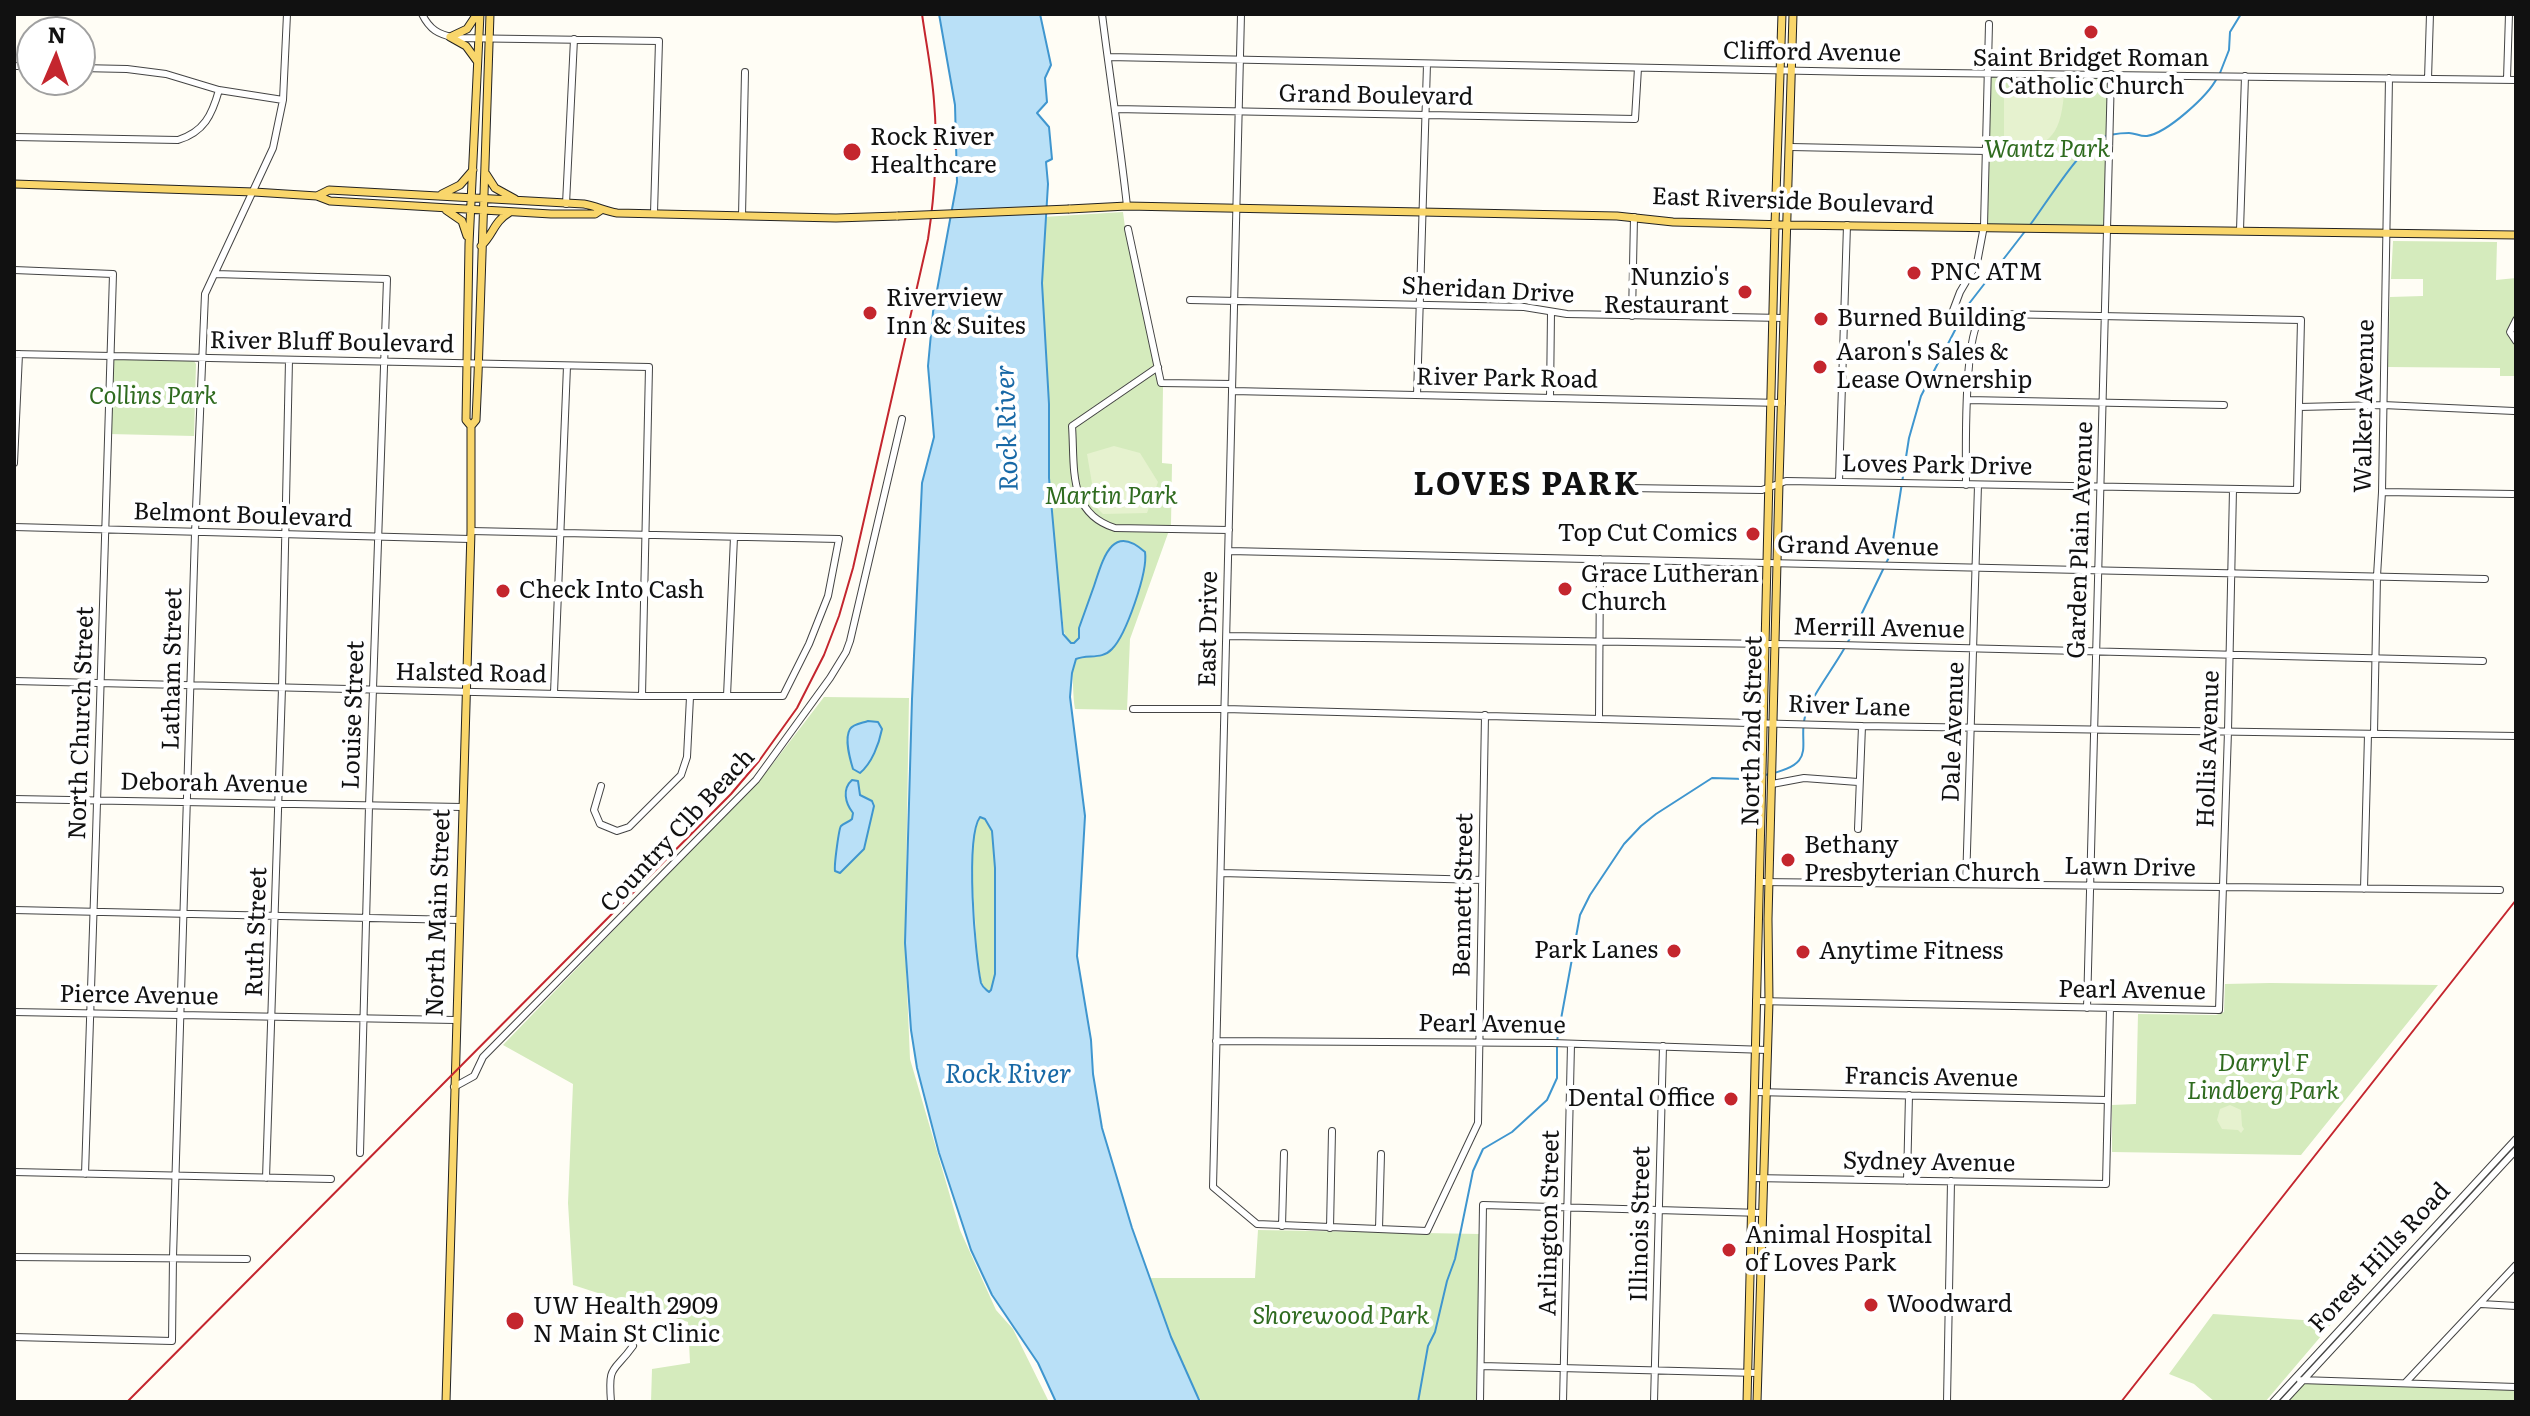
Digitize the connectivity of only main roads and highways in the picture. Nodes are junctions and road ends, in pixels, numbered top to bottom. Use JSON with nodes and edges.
{"nodes":[{"id":1,"x":479,"y":14,"type":"edge"},
{"id":2,"x":490,"y":14,"type":"edge"},
{"id":3,"x":1782,"y":14,"type":"edge"},
{"id":4,"x":1793,"y":14,"type":"edge"},
{"id":5,"x":484,"y":37,"type":"junction"},
{"id":6,"x":478,"y":62,"type":"junction"},
{"id":7,"x":1779,"y":123,"type":"junction"},
{"id":8,"x":1791,"y":123,"type":"junction"},
{"id":9,"x":474,"y":168,"type":"junction"},
{"id":10,"x":485,"y":173,"type":"junction"},
{"id":11,"x":15,"y":187,"type":"edge"},
{"id":12,"x":440,"y":195,"type":"junction"},
{"id":13,"x":317,"y":196,"type":"junction"},
{"id":14,"x":471,"y":197,"type":"junction"},
{"id":15,"x":484,"y":198,"type":"junction"},
{"id":16,"x":520,"y":201,"type":"junction"},
{"id":17,"x":440,"y":207,"type":"junction"},
{"id":18,"x":471,"y":209,"type":"junction"},
{"id":19,"x":483,"y":210,"type":"junction"},
{"id":20,"x":601,"y":210,"type":"junction"},
{"id":21,"x":512,"y":212,"type":"junction"},
{"id":22,"x":1775,"y":225,"type":"junction"},
{"id":23,"x":1788,"y":225,"type":"junction"},
{"id":24,"x":2516,"y":235,"type":"edge"},
{"id":25,"x":469,"y":244,"type":"junction"},
{"id":26,"x":481,"y":246,"type":"junction"},
{"id":27,"x":471,"y":426,"type":"junction"},
{"id":28,"x":446,"y":1402,"type":"edge"},
{"id":29,"x":1747,"y":1402,"type":"edge"},
{"id":30,"x":1757,"y":1402,"type":"edge"}],
"edges":[{"from":1,"to":5,"type":"main road"},
{"from":1,"to":6,"type":"main road"},
{"from":2,"to":5,"type":"main road"},
{"from":3,"to":7,"type":"main road","name":"North 2nd Street"},
{"from":4,"to":8,"type":"main road","name":"North 2nd Street"},
{"from":5,"to":6,"type":"main road","name":"North Main Street"},
{"from":5,"to":10,"type":"main road","name":"North Main Street"},
{"from":6,"to":9,"type":"main road","name":"North Main Street"},
{"from":7,"to":8,"type":"main road"},
{"from":7,"to":22,"type":"main road","name":"North 2nd Street"},
{"from":8,"to":23,"type":"main road","name":"North 2nd Street"},
{"from":9,"to":12,"type":"main road"},
{"from":9,"to":14,"type":"main road","name":"North Main Street"},
{"from":10,"to":15,"type":"main road","name":"North Main Street"},
{"from":10,"to":16,"type":"main road"},
{"from":11,"to":13,"type":"main road"},
{"from":12,"to":13,"type":"main road"},
{"from":12,"to":14,"type":"main road"},
{"from":13,"to":17,"type":"main road"},
{"from":14,"to":15,"type":"main road"},
{"from":14,"to":18,"type":"main road","name":"North Main Street"},
{"from":15,"to":16,"type":"main road"},
{"from":15,"to":19,"type":"main road","name":"North Main Street"},
{"from":16,"to":20,"type":"main road"},
{"from":17,"to":18,"type":"main road"},
{"from":17,"to":25,"type":"main road"},
{"from":18,"to":19,"type":"main road"},
{"from":18,"to":25,"type":"main road","name":"North Main Street"},
{"from":19,"to":21,"type":"main road"},
{"from":19,"to":26,"type":"main road","name":"North Main Street"},
{"from":20,"to":21,"type":"main road"},
{"from":20,"to":22,"type":"main road","name":"East Riverside Boulevard","bridge":true},
{"from":21,"to":26,"type":"main road"},
{"from":22,"to":23,"type":"main road","name":"East Riverside Boulevard"},
{"from":22,"to":29,"type":"main road","name":"North 2nd Street"},
{"from":23,"to":24,"type":"main road","name":"East Riverside Boulevard"},
{"from":23,"to":30,"type":"main road","name":"North 2nd Street"},
{"from":25,"to":27,"type":"main road","name":"North Main Street"},
{"from":26,"to":27,"type":"main road","name":"North Main Street"},
{"from":27,"to":28,"type":"main road","name":"North Main Street"}]}
